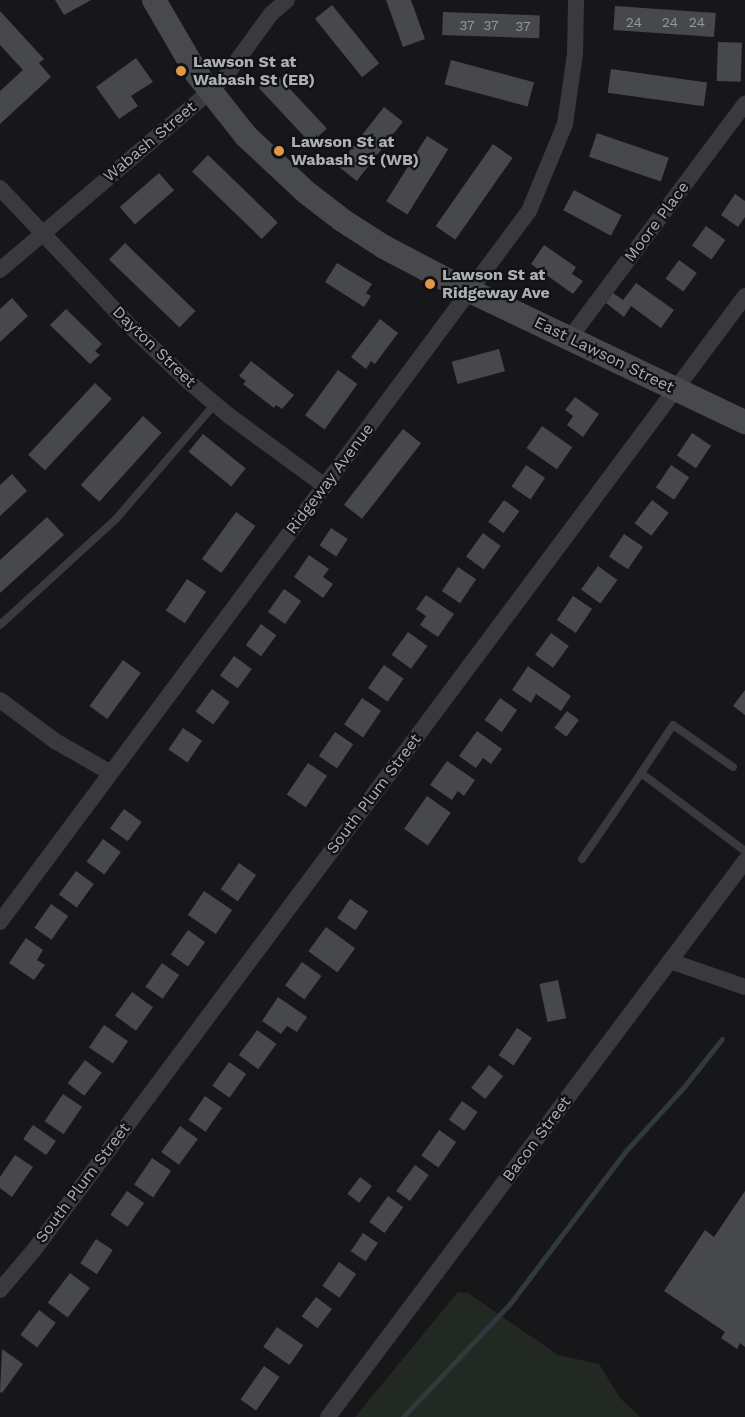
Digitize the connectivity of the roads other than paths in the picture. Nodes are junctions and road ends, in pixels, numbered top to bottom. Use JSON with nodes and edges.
{"nodes":[{"id":1,"x":154,"y":0,"type":"edge"},
{"id":2,"x":287,"y":0,"type":"edge"},
{"id":3,"x":576,"y":0,"type":"edge"},
{"id":4,"x":210,"y":92,"type":"junction"},
{"id":5,"x":745,"y":104,"type":"edge"},
{"id":6,"x":0,"y":188,"type":"edge"},
{"id":7,"x":41,"y":234,"type":"junction"},
{"id":8,"x":0,"y":270,"type":"edge"},
{"id":9,"x":471,"y":291,"type":"junction"},
{"id":10,"x":745,"y":296,"type":"edge"},
{"id":11,"x":569,"y":339,"type":"junction"},
{"id":12,"x":676,"y":389,"type":"junction"},
{"id":13,"x":215,"y":404,"type":"junction"},
{"id":14,"x":745,"y":422,"type":"edge"},
{"id":15,"x":325,"y":486,"type":"junction"},
{"id":16,"x":0,"y":624,"type":"edge"},
{"id":17,"x":0,"y":700,"type":"edge"},
{"id":18,"x":734,"y":767,"type":"dead end"},
{"id":19,"x":111,"y":773,"type":"junction"},
{"id":20,"x":641,"y":773,"type":"junction"},
{"id":21,"x":745,"y":851,"type":"edge"},
{"id":22,"x":582,"y":859,"type":"dead end"},
{"id":23,"x":745,"y":861,"type":"edge"},
{"id":24,"x":0,"y":922,"type":"edge"},
{"id":25,"x":670,"y":962,"type":"junction"},
{"id":26,"x":745,"y":987,"type":"edge"},
{"id":27,"x":0,"y":1290,"type":"edge"},
{"id":28,"x":328,"y":1417,"type":"edge"}],
"edges":[{"from":1,"to":4,"type":"street","name":"East Lawson Street"},
{"from":2,"to":4,"type":"street","name":"Wabash Street"},
{"from":3,"to":9,"type":"street","name":"Ridgeway Avenue"},
{"from":4,"to":7,"type":"street","name":"Wabash Street"},
{"from":4,"to":9,"type":"street","name":"East Lawson Street"},
{"from":5,"to":11,"type":"street","name":"Moore Place"},
{"from":6,"to":7,"type":"street","name":"Dayton Street"},
{"from":7,"to":8,"type":"street","name":"Wabash Street"},
{"from":7,"to":13,"type":"street","name":"Dayton Street"},
{"from":9,"to":11,"type":"street","name":"East Lawson Street"},
{"from":9,"to":15,"type":"street","name":"Ridgeway Avenue"},
{"from":10,"to":12,"type":"street","name":"South Plum Street"},
{"from":11,"to":12,"type":"street","name":"East Lawson Street"},
{"from":12,"to":14,"type":"street","name":"East Lawson Street"},
{"from":12,"to":27,"type":"street","name":"South Plum Street"},
{"from":13,"to":15,"type":"street","name":"Dayton Street"},
{"from":13,"to":16,"type":"lane"},
{"from":15,"to":19,"type":"street","name":"Ridgeway Avenue"},
{"from":17,"to":19,"type":"street"},
{"from":18,"to":20,"type":"lane"},
{"from":19,"to":24,"type":"street","name":"Ridgeway Avenue"},
{"from":20,"to":21,"type":"lane"},
{"from":20,"to":22,"type":"lane"},
{"from":23,"to":25,"type":"street","name":"Bacon Street"},
{"from":25,"to":26,"type":"street"},
{"from":25,"to":28,"type":"street","name":"Bacon Street"}]}
